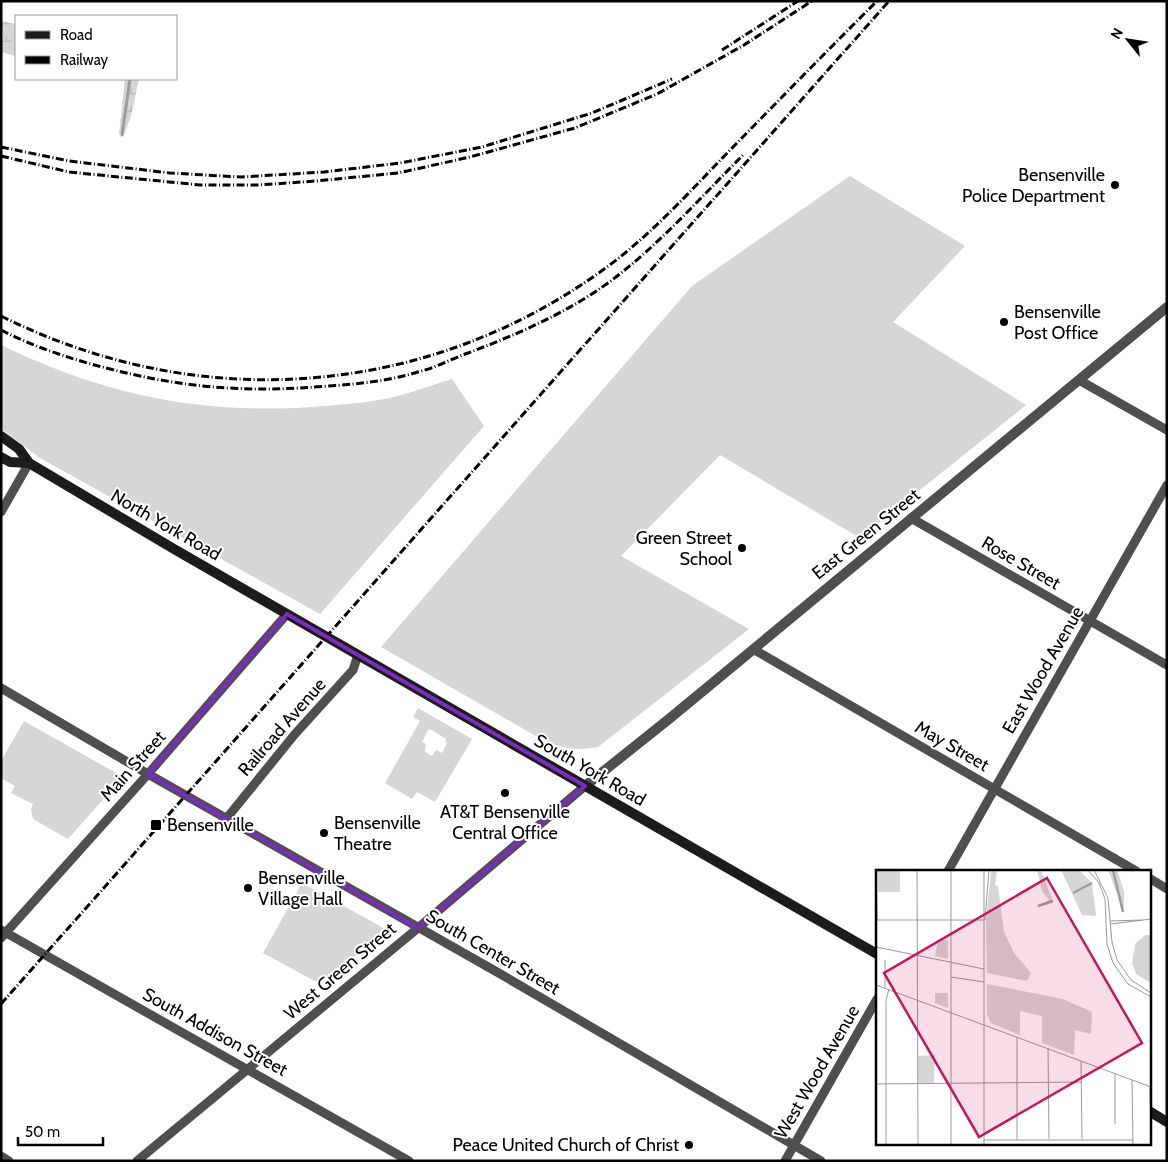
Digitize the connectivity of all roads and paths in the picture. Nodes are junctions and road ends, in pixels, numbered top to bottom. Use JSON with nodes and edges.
{"nodes":[{"id":1,"x":1167,"y":307,"type":"edge"},
{"id":2,"x":1078,"y":380,"type":"junction"},
{"id":3,"x":1167,"y":430,"type":"edge"},
{"id":4,"x":1,"y":436,"type":"edge"},
{"id":5,"x":1,"y":457,"type":"edge"},
{"id":6,"x":29,"y":463,"type":"junction"},
{"id":7,"x":1167,"y":485,"type":"edge"},
{"id":8,"x":1,"y":512,"type":"edge"},
{"id":9,"x":910,"y":518,"type":"junction"},
{"id":10,"x":287,"y":614,"type":"junction"},
{"id":11,"x":1089,"y":621,"type":"junction"},
{"id":12,"x":753,"y":649,"type":"junction"},
{"id":13,"x":358,"y":655,"type":"junction"},
{"id":14,"x":1167,"y":665,"type":"edge"},
{"id":15,"x":1,"y":688,"type":"edge"},
{"id":16,"x":148,"y":774,"type":"junction"},
{"id":17,"x":585,"y":786,"type":"junction"},
{"id":18,"x":994,"y":789,"type":"junction"},
{"id":19,"x":226,"y":819,"type":"junction"},
{"id":20,"x":949,"y":870,"type":"edge"},
{"id":21,"x":1134,"y":870,"type":"edge"},
{"id":22,"x":1150,"y":879,"type":"edge"},
{"id":23,"x":1167,"y":889,"type":"edge"},
{"id":24,"x":418,"y":928,"type":"junction"},
{"id":25,"x":3,"y":934,"type":"edge"},
{"id":26,"x":876,"y":953,"type":"edge"},
{"id":27,"x":876,"y":1001,"type":"edge"},
{"id":28,"x":248,"y":1069,"type":"junction"},
{"id":29,"x":1150,"y":1113,"type":"edge"},
{"id":30,"x":1167,"y":1122,"type":"edge"},
{"id":31,"x":793,"y":1145,"type":"junction"},
{"id":32,"x":1,"y":1156,"type":"edge"},
{"id":33,"x":9,"y":1161,"type":"edge"},
{"id":34,"x":137,"y":1161,"type":"edge"},
{"id":35,"x":408,"y":1161,"type":"edge"},
{"id":36,"x":785,"y":1161,"type":"edge"},
{"id":37,"x":821,"y":1161,"type":"edge"}],
"edges":[{"from":1,"to":2,"type":"street","name":"East Green Street"},
{"from":2,"to":3,"type":"street"},
{"from":2,"to":9,"type":"street","name":"East Green Street"},
{"from":4,"to":6,"type":"main road","name":"North York Road"},
{"from":5,"to":6,"type":"main road","name":"North York Road"},
{"from":6,"to":8,"type":"street"},
{"from":6,"to":10,"type":"main road","name":"North York Road"},
{"from":7,"to":11,"type":"street","name":"East Wood Avenue"},
{"from":9,"to":11,"type":"street","name":"Rose Street"},
{"from":9,"to":12,"type":"street","name":"East Green Street"},
{"from":10,"to":13,"type":"main road","name":"South York Road"},
{"from":10,"to":16,"type":"street","name":"Main Street"},
{"from":11,"to":14,"type":"street","name":"Rose Street"},
{"from":11,"to":18,"type":"street","name":"East Wood Avenue"},
{"from":12,"to":17,"type":"street","name":"East Green Street"},
{"from":12,"to":18,"type":"street","name":"May Street"},
{"from":13,"to":17,"type":"main road","name":"South York Road"},
{"from":13,"to":19,"type":"street","name":"Railroad Avenue"},
{"from":15,"to":16,"type":"street","name":"South Center Street"},
{"from":16,"to":19,"type":"street","name":"South Center Street"},
{"from":16,"to":25,"type":"street","name":"Main Street"},
{"from":17,"to":24,"type":"street","name":"West Green Street"},
{"from":17,"to":26,"type":"main road","name":"South York Road"},
{"from":18,"to":20,"type":"street","name":"East Wood Avenue"},
{"from":18,"to":21,"type":"street","name":"May Street"},
{"from":19,"to":24,"type":"street","name":"South Center Street"},
{"from":22,"to":23,"type":"street"},
{"from":24,"to":28,"type":"street","name":"West Green Street"},
{"from":24,"to":31,"type":"street","name":"South Center Street"},
{"from":25,"to":28,"type":"street","name":"South Addison Street"},
{"from":27,"to":31,"type":"street","name":"West Wood Avenue"},
{"from":28,"to":34,"type":"street","name":"West Green Street"},
{"from":28,"to":35,"type":"street","name":"South Addison Street"},
{"from":29,"to":30,"type":"main road"},
{"from":31,"to":36,"type":"street","name":"West Wood Avenue"},
{"from":31,"to":37,"type":"street","name":"South Center Street"},
{"from":32,"to":33,"type":"street"}]}
